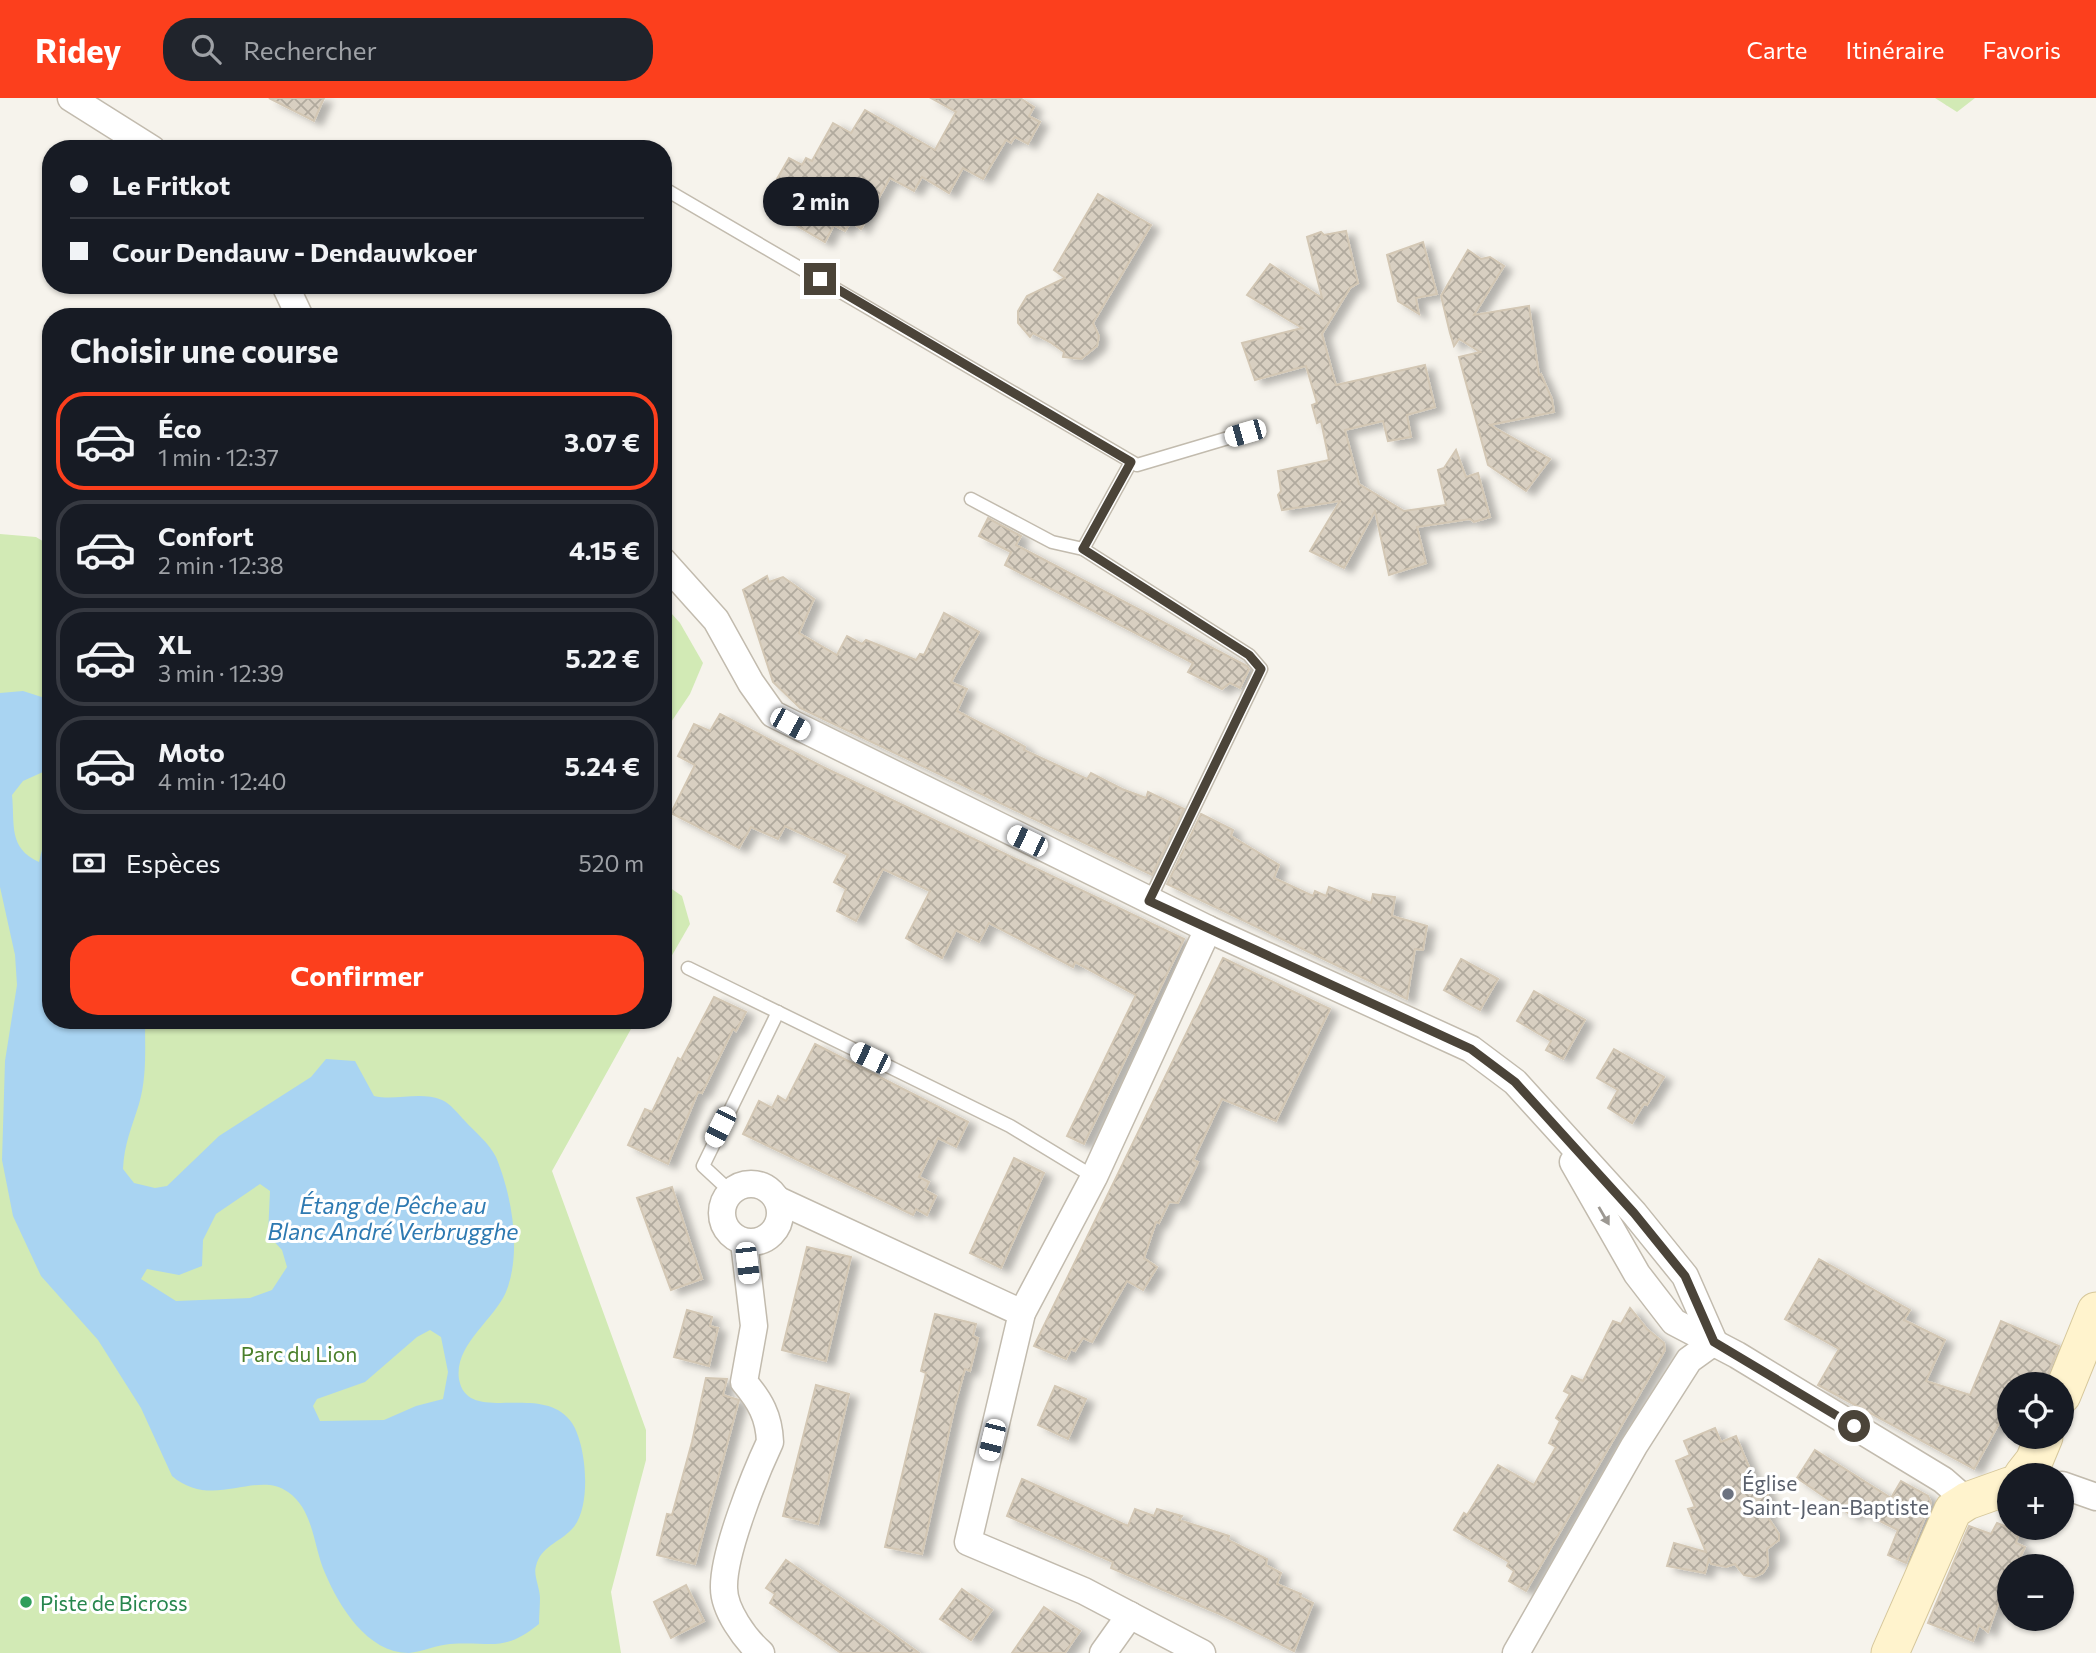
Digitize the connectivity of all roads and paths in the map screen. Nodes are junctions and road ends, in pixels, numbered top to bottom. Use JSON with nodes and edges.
{"nodes":[{"id":1,"x":71,"y":98,"type":"edge"},
{"id":2,"x":138,"y":140,"type":"edge"},
{"id":3,"x":672,"y":193,"type":"edge"},
{"id":4,"x":1245,"y":433,"type":"dead end"},
{"id":5,"x":1131,"y":462,"type":"junction"},
{"id":6,"x":971,"y":499,"type":"dead end"},
{"id":7,"x":1083,"y":549,"type":"junction"},
{"id":8,"x":672,"y":571,"type":"edge"},
{"id":9,"x":1149,"y":901,"type":"junction"},
{"id":10,"x":1208,"y":929,"type":"junction"},
{"id":11,"x":688,"y":968,"type":"dead end"},
{"id":12,"x":778,"y":1012,"type":"junction"},
{"id":13,"x":1546,"y":1115,"type":"junction"},
{"id":14,"x":1094,"y":1177,"type":"junction"},
{"id":15,"x":731,"y":1192,"type":"junction"},
{"id":16,"x":778,"y":1200,"type":"junction"},
{"id":17,"x":744,"y":1242,"type":"junction"},
{"id":18,"x":2096,"y":1311,"type":"edge"},
{"id":19,"x":1022,"y":1313,"type":"junction"},
{"id":20,"x":1714,"y":1342,"type":"junction"},
{"id":21,"x":2071,"y":1372,"type":"edge"},
{"id":22,"x":1997,"y":1488,"type":"edge"},
{"id":23,"x":2074,"y":1489,"type":"edge"},
{"id":24,"x":2096,"y":1497,"type":"edge"},
{"id":25,"x":1967,"y":1501,"type":"junction"},
{"id":26,"x":1130,"y":1615,"type":"junction"},
{"id":27,"x":761,"y":1653,"type":"edge"},
{"id":28,"x":1103,"y":1653,"type":"edge"},
{"id":29,"x":1202,"y":1653,"type":"edge"},
{"id":30,"x":1516,"y":1653,"type":"edge"},
{"id":31,"x":1890,"y":1653,"type":"edge"}],
"edges":[{"from":1,"to":2,"type":"street"},
{"from":3,"to":5,"type":"lane"},
{"from":4,"to":5,"type":"lane"},
{"from":5,"to":7,"type":"lane"},
{"from":6,"to":7,"type":"lane"},
{"from":7,"to":9,"type":"lane"},
{"from":8,"to":9,"type":"street"},
{"from":9,"to":10,"type":"street"},
{"from":10,"to":13,"type":"street"},
{"from":10,"to":14,"type":"street"},
{"from":11,"to":12,"type":"lane"},
{"from":12,"to":14,"type":"lane"},
{"from":12,"to":15,"type":"lane"},
{"from":13,"to":20,"type":"street"},
{"from":13,"to":20,"type":"street","one_way":true},
{"from":14,"to":19,"type":"street"},
{"from":15,"to":16,"type":"street"},
{"from":15,"to":17,"type":"street"},
{"from":16,"to":17,"type":"street"},
{"from":16,"to":19,"type":"street"},
{"from":17,"to":27,"type":"street"},
{"from":18,"to":21,"type":"street"},
{"from":19,"to":26,"type":"street"},
{"from":20,"to":25,"type":"street"},
{"from":20,"to":30,"type":"street"},
{"from":22,"to":25,"type":"street"},
{"from":23,"to":24,"type":"street"},
{"from":25,"to":31,"type":"street"},
{"from":26,"to":28,"type":"street"},
{"from":26,"to":29,"type":"street"}]}
